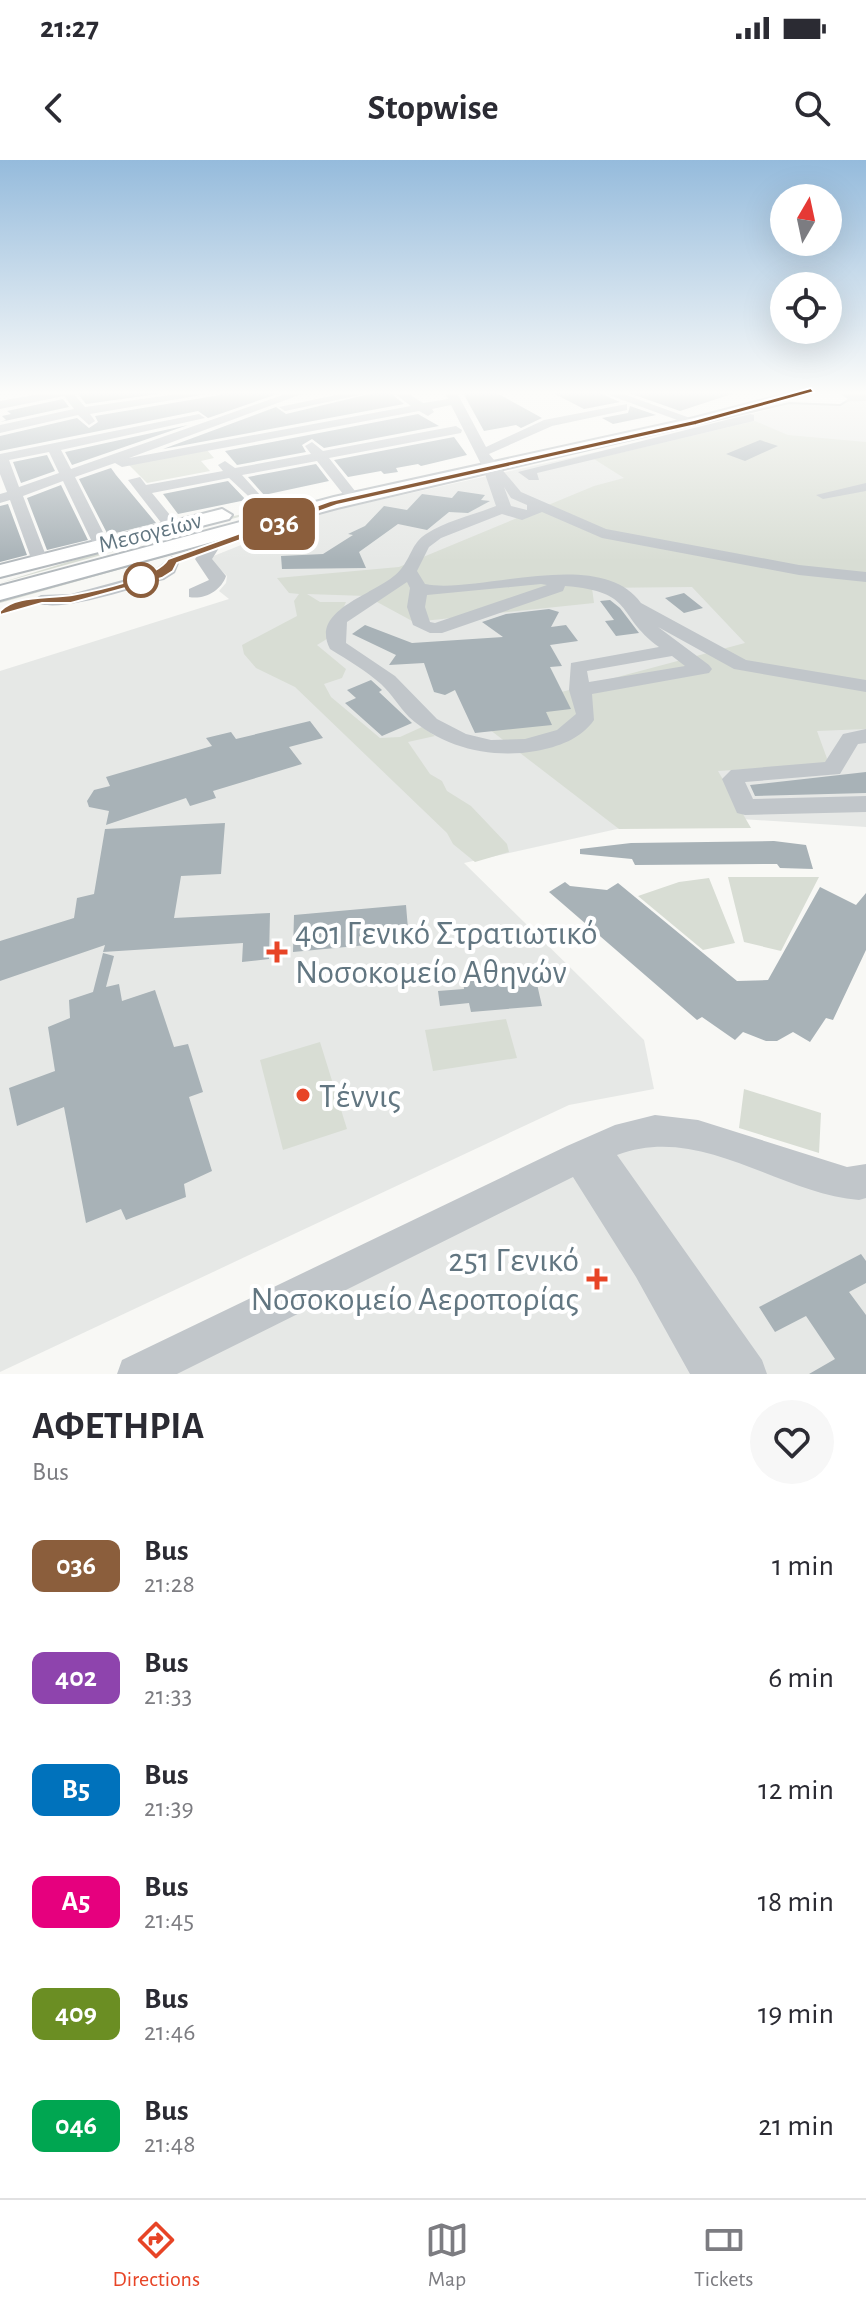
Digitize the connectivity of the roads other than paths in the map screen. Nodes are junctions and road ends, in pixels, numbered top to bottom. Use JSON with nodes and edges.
{"nodes":[{"id":1,"x":208,"y":447,"type":"edge"},
{"id":2,"x":28,"y":448,"type":"edge"},
{"id":3,"x":46,"y":448,"type":"edge"},
{"id":4,"x":54,"y":448,"type":"edge"},
{"id":5,"x":111,"y":448,"type":"edge"},
{"id":6,"x":144,"y":448,"type":"edge"},
{"id":7,"x":204,"y":448,"type":"edge"},
{"id":8,"x":314,"y":448,"type":"edge"},
{"id":9,"x":361,"y":448,"type":"edge"},
{"id":10,"x":476,"y":448,"type":"edge"},
{"id":11,"x":483,"y":448,"type":"edge"},
{"id":12,"x":508,"y":448,"type":"edge"},
{"id":13,"x":543,"y":448,"type":"edge"},
{"id":14,"x":575,"y":448,"type":"edge"},
{"id":15,"x":626,"y":448,"type":"edge"},
{"id":16,"x":32,"y":451,"type":"junction"},
{"id":17,"x":322,"y":455,"type":"junction"},
{"id":18,"x":1,"y":458,"type":"edge"},
{"id":19,"x":489,"y":459,"type":"junction"},
{"id":20,"x":120,"y":460,"type":"junction"},
{"id":21,"x":231,"y":472,"type":"junction"},
{"id":22,"x":65,"y":476,"type":"junction"},
{"id":23,"x":534,"y":477,"type":"dead end"},
{"id":24,"x":866,"y":487,"type":"edge"},
{"id":25,"x":143,"y":490,"type":"junction"},
{"id":26,"x":348,"y":491,"type":"junction"},
{"id":27,"x":823,"y":495,"type":"dead end"},
{"id":28,"x":6,"y":497,"type":"edge"},
{"id":29,"x":535,"y":503,"type":"junction"},
{"id":30,"x":262,"y":505,"type":"junction"},
{"id":31,"x":322,"y":506,"type":"junction"},
{"id":32,"x":504,"y":508,"type":"junction"},
{"id":33,"x":484,"y":515,"type":"junction"},
{"id":34,"x":171,"y":526,"type":"junction"},
{"id":35,"x":602,"y":533,"type":"junction"},
{"id":36,"x":101,"y":544,"type":"junction"},
{"id":37,"x":211,"y":548,"type":"junction"},
{"id":38,"x":178,"y":559,"type":"junction"},
{"id":39,"x":40,"y":561,"type":"junction"},
{"id":40,"x":0,"y":571,"type":"edge"},
{"id":41,"x":866,"y":577,"type":"edge"},
{"id":42,"x":584,"y":581,"type":"junction"},
{"id":43,"x":0,"y":585,"type":"edge"},
{"id":44,"x":414,"y":585,"type":"junction"},
{"id":45,"x":0,"y":593,"type":"edge"},
{"id":46,"x":637,"y":607,"type":"junction"},
{"id":47,"x":0,"y":611,"type":"edge"},
{"id":48,"x":676,"y":650,"type":"junction"},
{"id":49,"x":866,"y":686,"type":"edge"},
{"id":50,"x":579,"y":690,"type":"junction"},
{"id":51,"x":866,"y":736,"type":"edge"},
{"id":52,"x":866,"y":804,"type":"edge"},
{"id":53,"x":586,"y":1153,"type":"junction"},
{"id":54,"x":866,"y":1180,"type":"edge"},
{"id":55,"x":136,"y":1374,"type":"edge"},
{"id":56,"x":711,"y":1374,"type":"edge"},
{"id":57,"x":748,"y":1374,"type":"edge"}],
"edges":[{"from":1,"to":21,"type":"street"},
{"from":2,"to":16,"type":"street"},
{"from":3,"to":16,"type":"street"},
{"from":4,"to":22,"type":"street"},
{"from":5,"to":20,"type":"street"},
{"from":6,"to":20,"type":"street"},
{"from":7,"to":20,"type":"street"},
{"from":8,"to":17,"type":"street"},
{"from":9,"to":17,"type":"street"},
{"from":10,"to":19,"type":"street"},
{"from":11,"to":19,"type":"street"},
{"from":12,"to":19,"type":"street"},
{"from":13,"to":19,"type":"main road","name":"Μεσογείων"},
{"from":14,"to":19,"type":"main road","name":"Μεσογείων"},
{"from":15,"to":23,"type":"street"},
{"from":16,"to":18,"type":"street"},
{"from":17,"to":21,"type":"street"},
{"from":17,"to":26,"type":"street"},
{"from":18,"to":28,"type":"street"},
{"from":19,"to":26,"type":"main road","name":"Μεσογείων"},
{"from":19,"to":29,"type":"street"},
{"from":19,"to":31,"type":"main road","name":"Μεσογείων"},
{"from":19,"to":32,"type":"street"},
{"from":20,"to":22,"type":"street"},
{"from":20,"to":25,"type":"street"},
{"from":21,"to":25,"type":"street"},
{"from":21,"to":30,"type":"street"},
{"from":22,"to":28,"type":"street"},
{"from":22,"to":36,"type":"street"},
{"from":24,"to":27,"type":"street"},
{"from":25,"to":34,"type":"street"},
{"from":26,"to":30,"type":"main road","name":"Μεσογείων"},
{"from":26,"to":43,"type":"main road","name":"Μεσογείων"},
{"from":28,"to":39,"type":"street"},
{"from":29,"to":32,"type":"street"},
{"from":29,"to":35,"type":"street"},
{"from":30,"to":34,"type":"main road","name":"Μεσογείων"},
{"from":31,"to":37,"type":"main road","name":"Μεσογείων"},
{"from":31,"to":45,"type":"main road","name":"Μεσογείων"},
{"from":32,"to":33,"type":"street"},
{"from":33,"to":35,"type":"street"},
{"from":33,"to":44,"type":"street"},
{"from":34,"to":36,"type":"main road","name":"Μεσογείων"},
{"from":35,"to":41,"type":"street"},
{"from":36,"to":39,"type":"main road","name":"Μεσογείων"},
{"from":37,"to":38,"type":"main road","name":"Μεσογείων"},
{"from":37,"to":38,"type":"street"},
{"from":38,"to":47,"type":"main road","name":"Μεσογείων"},
{"from":39,"to":40,"type":"main road","name":"Μεσογείων"},
{"from":42,"to":44,"type":"street"},
{"from":42,"to":44,"type":"street"},
{"from":42,"to":46,"type":"street"},
{"from":44,"to":50,"type":"street"},
{"from":46,"to":48,"type":"street"},
{"from":46,"to":49,"type":"street"},
{"from":48,"to":50,"type":"street"},
{"from":48,"to":50,"type":"street"},
{"from":51,"to":52,"type":"street"},
{"from":53,"to":54,"type":"street"},
{"from":53,"to":55,"type":"street"},
{"from":53,"to":56,"type":"street"},
{"from":53,"to":57,"type":"street"}]}
